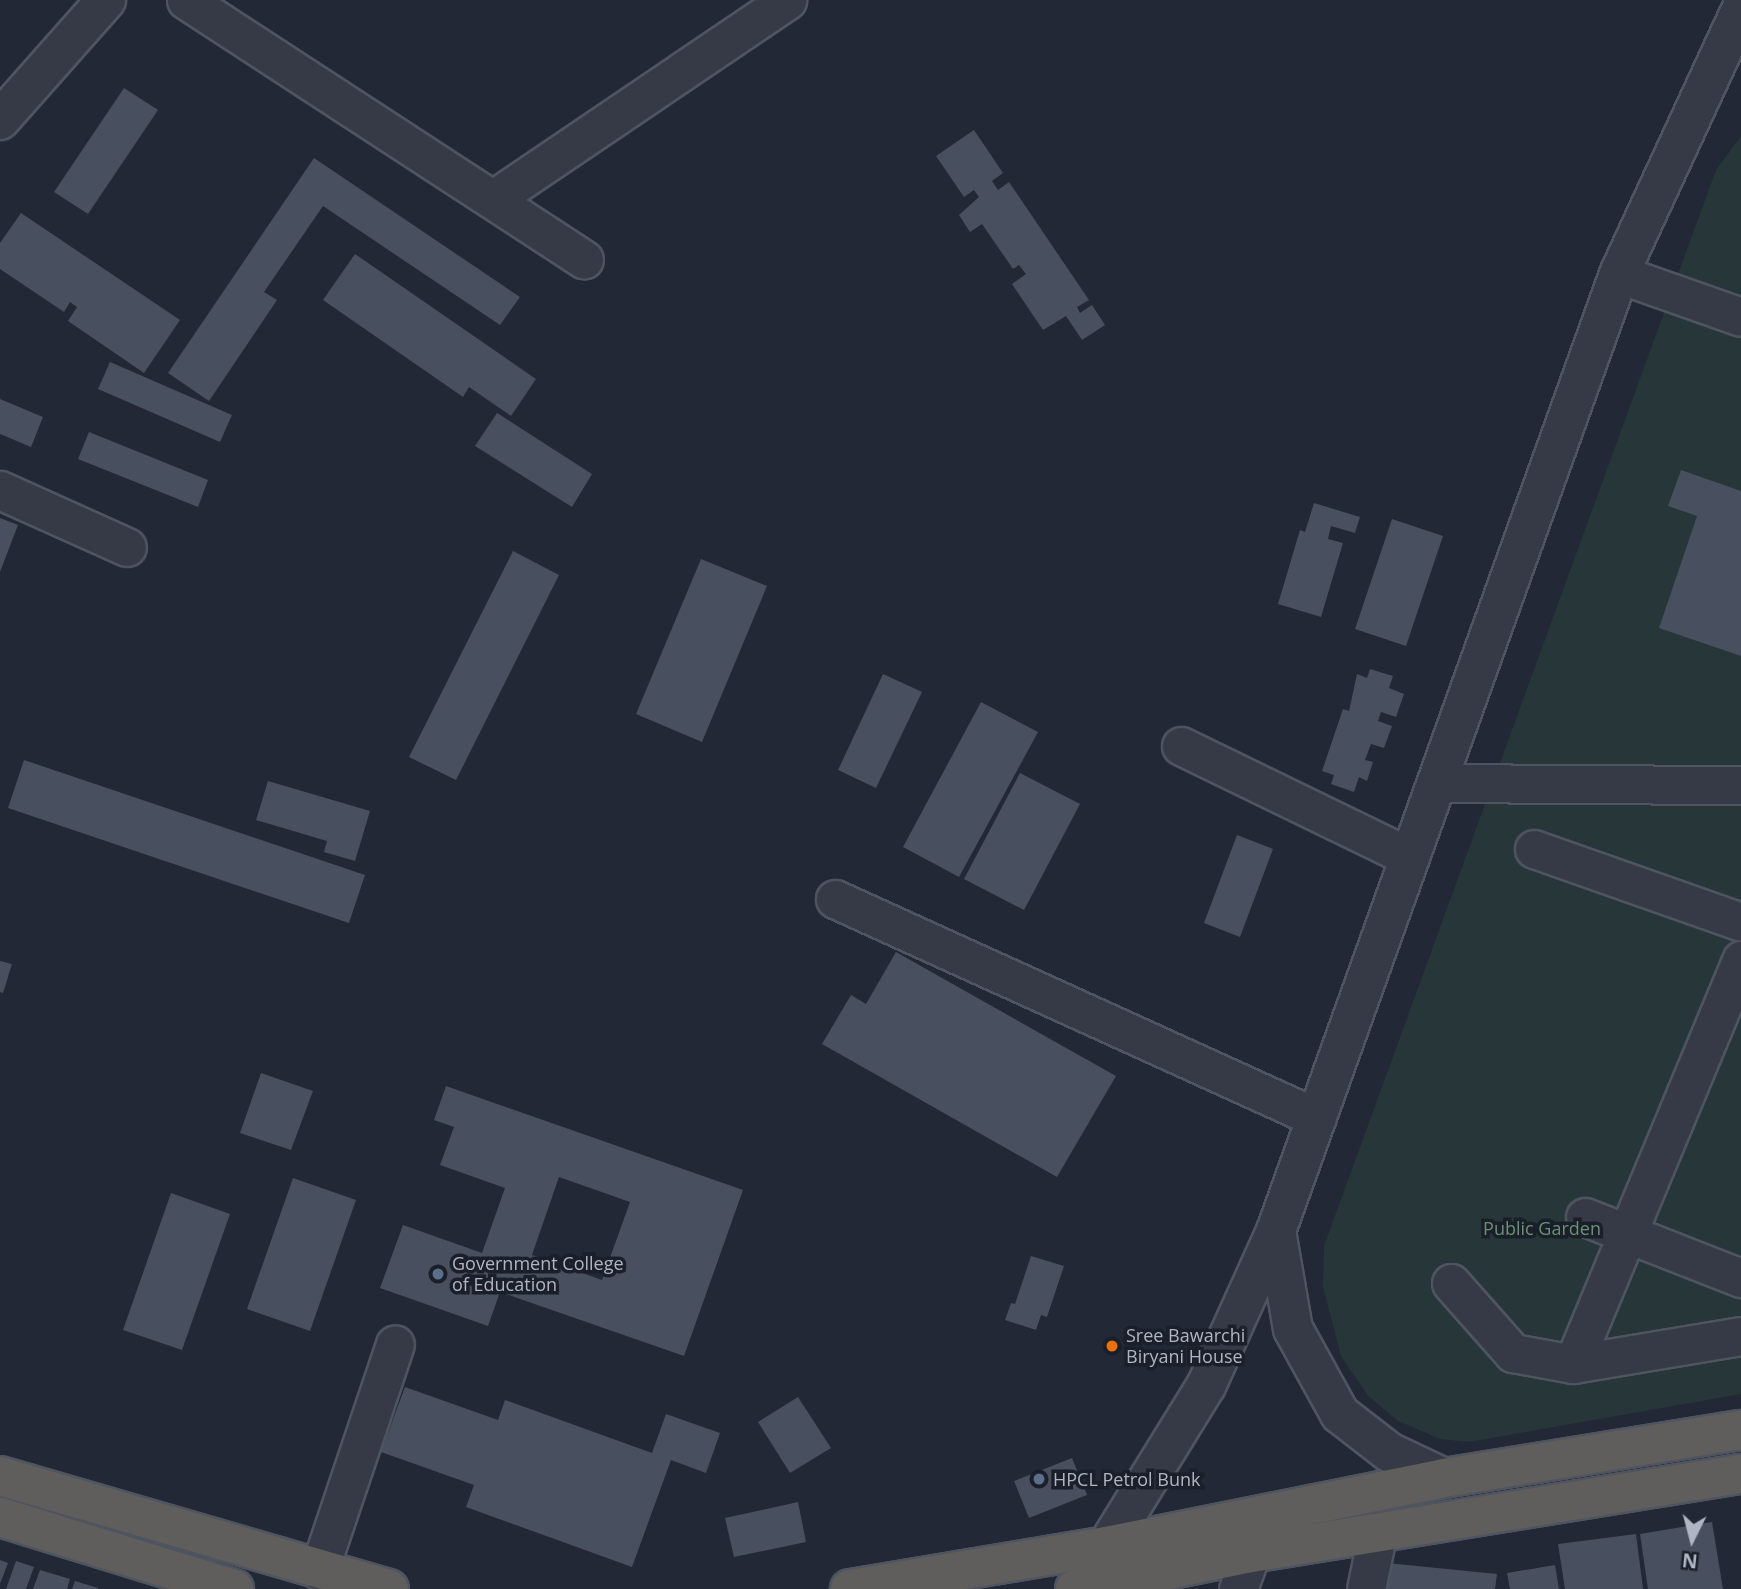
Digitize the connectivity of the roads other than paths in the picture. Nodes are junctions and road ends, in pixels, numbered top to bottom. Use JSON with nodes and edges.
{"nodes":[{"id":1,"x":106,"y":0,"type":"edge"},
{"id":2,"x":186,"y":0,"type":"edge"},
{"id":3,"x":787,"y":0,"type":"edge"},
{"id":4,"x":1741,"y":10,"type":"edge"},
{"id":5,"x":5,"y":105,"type":"edge"},
{"id":6,"x":495,"y":198,"type":"junction"},
{"id":7,"x":584,"y":259,"type":"dead end"},
{"id":8,"x":1619,"y":275,"type":"junction"},
{"id":9,"x":1741,"y":317,"type":"edge"},
{"id":10,"x":0,"y":490,"type":"edge"},
{"id":11,"x":127,"y":547,"type":"dead end"},
{"id":12,"x":1181,"y":746,"type":"dead end"},
{"id":13,"x":1437,"y":783,"type":"junction"},
{"id":14,"x":1741,"y":785,"type":"edge"},
{"id":15,"x":1534,"y":849,"type":"dead end"},
{"id":16,"x":1410,"y":857,"type":"junction"},
{"id":17,"x":835,"y":899,"type":"dead end"},
{"id":18,"x":1741,"y":922,"type":"edge"},
{"id":19,"x":1741,"y":960,"type":"edge"},
{"id":20,"x":1317,"y":1118,"type":"junction"},
{"id":21,"x":1585,"y":1217,"type":"dead end"},
{"id":22,"x":1276,"y":1231,"type":"junction"},
{"id":23,"x":1628,"y":1232,"type":"junction"},
{"id":24,"x":1741,"y":1278,"type":"edge"},
{"id":25,"x":1451,"y":1283,"type":"dead end"},
{"id":26,"x":1741,"y":1336,"type":"edge"},
{"id":27,"x":396,"y":1344,"type":"dead end"},
{"id":28,"x":1573,"y":1364,"type":"junction"},
{"id":29,"x":1741,"y":1430,"type":"edge"},
{"id":30,"x":1741,"y":1474,"type":"edge"},
{"id":31,"x":0,"y":1476,"type":"edge"},
{"id":32,"x":1444,"y":1478,"type":"junction"},
{"id":33,"x":0,"y":1517,"type":"edge"},
{"id":34,"x":1378,"y":1531,"type":"junction"},
{"id":35,"x":1107,"y":1546,"type":"junction"},
{"id":36,"x":1251,"y":1553,"type":"junction"},
{"id":37,"x":319,"y":1570,"type":"junction"},
{"id":38,"x":234,"y":1589,"type":"edge"},
{"id":39,"x":390,"y":1589,"type":"edge"},
{"id":40,"x":850,"y":1589,"type":"edge"},
{"id":41,"x":1075,"y":1589,"type":"edge"},
{"id":42,"x":1238,"y":1589,"type":"edge"},
{"id":43,"x":1366,"y":1589,"type":"edge"}],
"edges":[{"from":1,"to":5,"type":"street"},
{"from":2,"to":6,"type":"street"},
{"from":3,"to":6,"type":"street"},
{"from":4,"to":8,"type":"street"},
{"from":6,"to":7,"type":"street"},
{"from":8,"to":9,"type":"street"},
{"from":8,"to":13,"type":"street"},
{"from":10,"to":11,"type":"street"},
{"from":12,"to":16,"type":"street"},
{"from":13,"to":14,"type":"street"},
{"from":13,"to":16,"type":"street"},
{"from":15,"to":18,"type":"street"},
{"from":16,"to":20,"type":"street"},
{"from":17,"to":20,"type":"street"},
{"from":19,"to":23,"type":"street"},
{"from":20,"to":22,"type":"street"},
{"from":21,"to":23,"type":"street"},
{"from":22,"to":32,"type":"street"},
{"from":22,"to":35,"type":"street"},
{"from":23,"to":24,"type":"street"},
{"from":23,"to":28,"type":"street"},
{"from":25,"to":28,"type":"street"},
{"from":26,"to":28,"type":"street"},
{"from":27,"to":37,"type":"street"},
{"from":29,"to":32,"type":"highway"},
{"from":30,"to":34,"type":"highway"},
{"from":31,"to":37,"type":"highway"},
{"from":32,"to":35,"type":"highway"},
{"from":33,"to":38,"type":"highway"},
{"from":34,"to":36,"type":"highway"},
{"from":34,"to":43,"type":"street"},
{"from":35,"to":40,"type":"highway"},
{"from":36,"to":41,"type":"highway"},
{"from":36,"to":42,"type":"street"},
{"from":37,"to":39,"type":"highway"}]}
